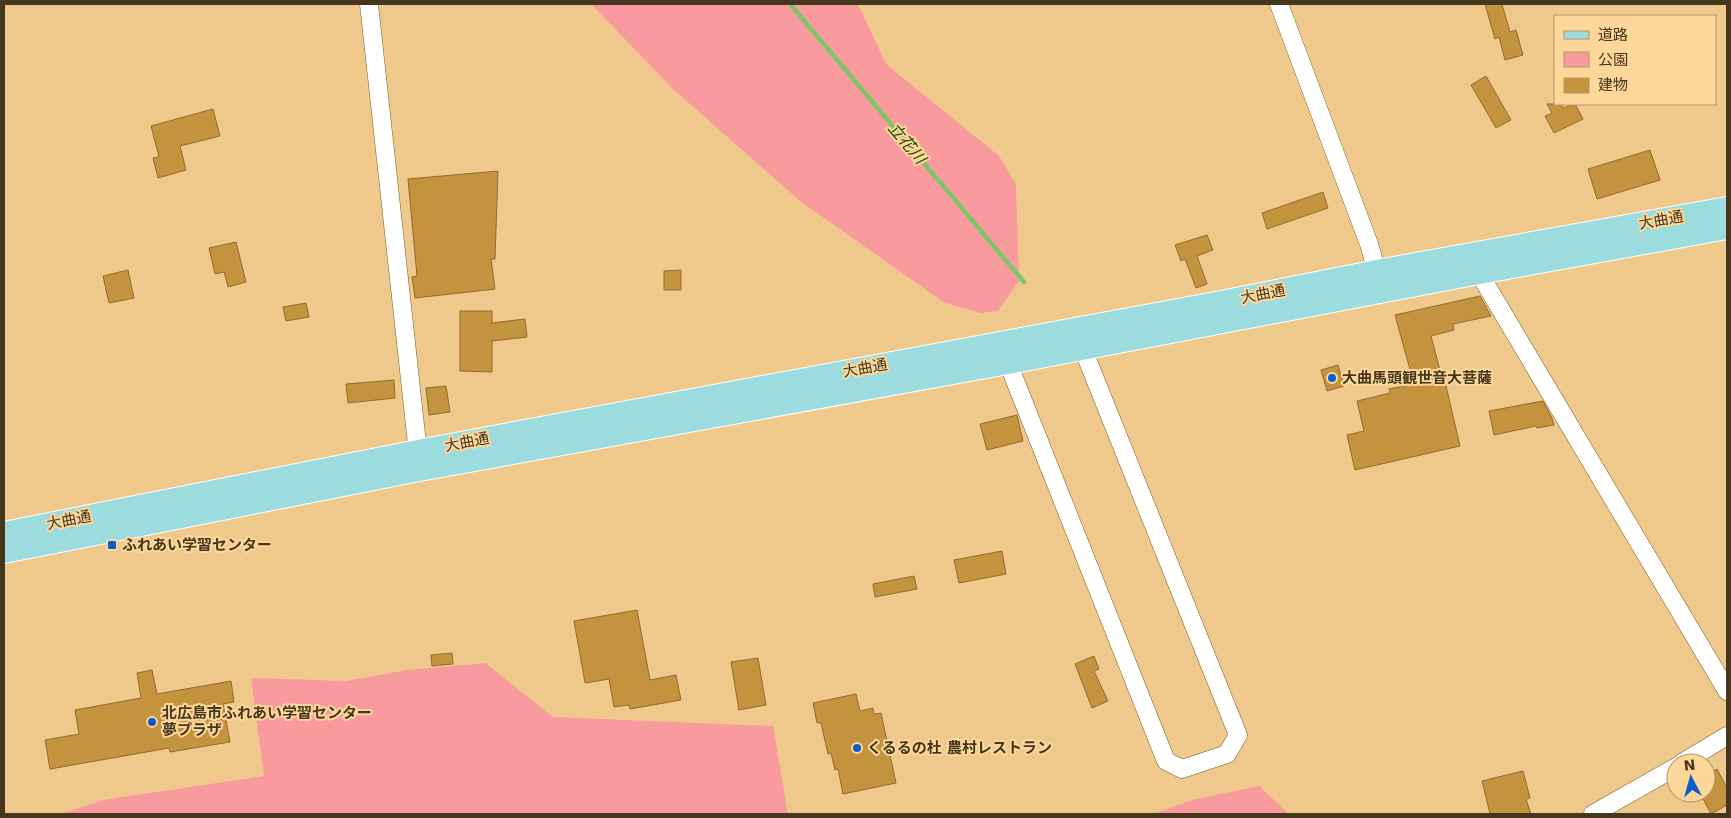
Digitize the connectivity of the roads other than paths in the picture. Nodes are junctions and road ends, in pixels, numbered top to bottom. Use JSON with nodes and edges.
{"nodes":[{"id":1,"x":369,"y":4,"type":"edge"},
{"id":2,"x":1279,"y":4,"type":"edge"},
{"id":3,"x":1727,"y":208,"type":"edge"},
{"id":4,"x":1727,"y":228,"type":"edge"},
{"id":5,"x":1479,"y":272,"type":"junction"},
{"id":6,"x":1380,"y":281,"type":"junction"},
{"id":7,"x":1083,"y":349,"type":"junction"},
{"id":8,"x":1008,"y":364,"type":"junction"},
{"id":9,"x":419,"y":461,"type":"junction"},
{"id":10,"x":4,"y":533,"type":"edge"},
{"id":11,"x":4,"y":552,"type":"edge"},
{"id":12,"x":1727,"y":691,"type":"edge"},
{"id":13,"x":1727,"y":736,"type":"edge"},
{"id":14,"x":1699,"y":753,"type":"edge"},
{"id":15,"x":1666,"y":773,"type":"edge"},
{"id":16,"x":1593,"y":814,"type":"edge"}],
"edges":[{"from":1,"to":9,"type":"street"},
{"from":2,"to":6,"type":"street"},
{"from":3,"to":6,"type":"main road","name":"大曲通"},
{"from":4,"to":5,"type":"main road","name":"大曲通"},
{"from":5,"to":6,"type":"main road","name":"大曲通"},
{"from":5,"to":12,"type":"street"},
{"from":6,"to":7,"type":"main road","name":"大曲通"},
{"from":6,"to":9,"type":"main road","name":"大曲通"},
{"from":7,"to":8,"type":"main road","name":"大曲通"},
{"from":7,"to":8,"type":"street"},
{"from":8,"to":9,"type":"main road","name":"大曲通"},
{"from":9,"to":10,"type":"main road","name":"大曲通"},
{"from":9,"to":11,"type":"main road","name":"大曲通"},
{"from":13,"to":14,"type":"street"},
{"from":15,"to":16,"type":"street"}]}
